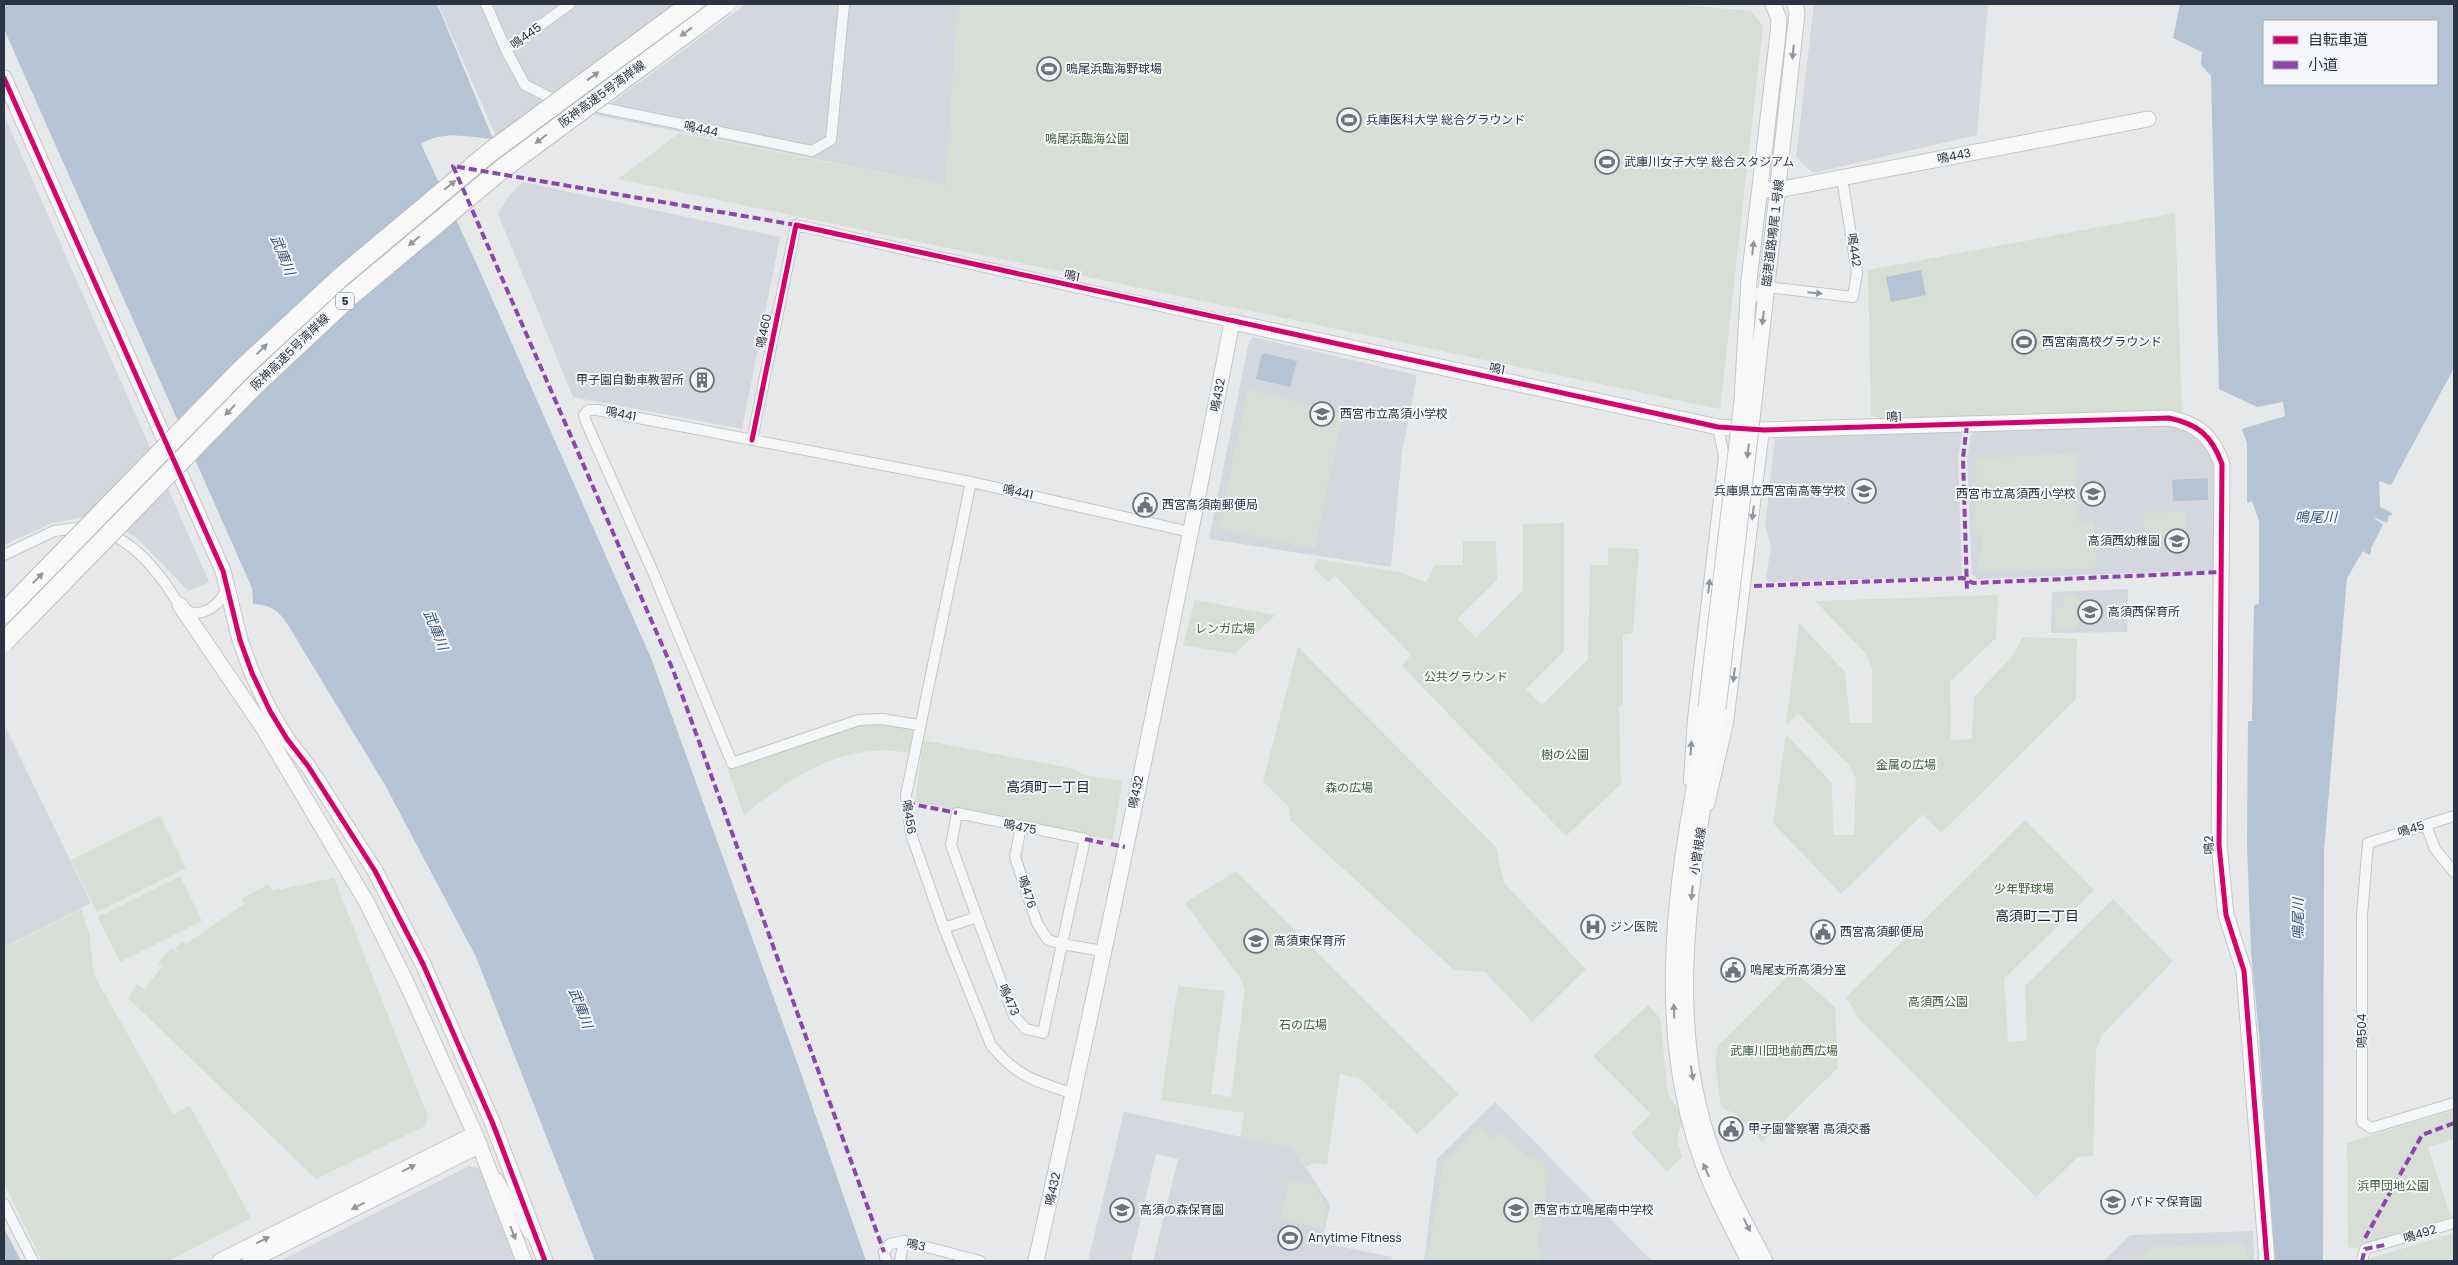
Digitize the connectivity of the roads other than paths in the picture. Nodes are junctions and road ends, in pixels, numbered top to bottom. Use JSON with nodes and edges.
{"nodes":[{"id":1,"x":486,"y":4,"type":"edge"},
{"id":2,"x":570,"y":4,"type":"edge"},
{"id":3,"x":691,"y":4,"type":"edge"},
{"id":4,"x":725,"y":4,"type":"edge"},
{"id":5,"x":844,"y":4,"type":"edge"},
{"id":6,"x":1773,"y":4,"type":"edge"},
{"id":7,"x":1795,"y":4,"type":"edge"},
{"id":8,"x":506,"y":50,"type":"junction"},
{"id":9,"x":4,"y":78,"type":"edge"},
{"id":10,"x":2148,"y":119,"type":"dead end"},
{"id":11,"x":1842,"y":178,"type":"junction"},
{"id":12,"x":1760,"y":190,"type":"junction"},
{"id":13,"x":1778,"y":190,"type":"junction"},
{"id":14,"x":796,"y":225,"type":"joint"},
{"id":15,"x":1767,"y":287,"type":"junction"},
{"id":16,"x":1748,"y":301,"type":"junction"},
{"id":17,"x":1232,"y":322,"type":"junction"},
{"id":18,"x":1748,"y":402,"type":"junction"},
{"id":19,"x":1718,"y":427,"type":"junction"},
{"id":20,"x":1764,"y":430,"type":"junction"},
{"id":21,"x":2201,"y":431,"type":"joint"},
{"id":22,"x":752,"y":440,"type":"junction"},
{"id":23,"x":971,"y":482,"type":"junction"},
{"id":24,"x":1190,"y":532,"type":"junction"},
{"id":25,"x":4,"y":555,"type":"edge"},
{"id":26,"x":226,"y":583,"type":"junction"},
{"id":27,"x":180,"y":605,"type":"junction"},
{"id":28,"x":4,"y":613,"type":"edge"},
{"id":29,"x":4,"y":642,"type":"edge"},
{"id":30,"x":1712,"y":708,"type":"junction"},
{"id":31,"x":919,"y":725,"type":"junction"},
{"id":32,"x":2454,"y":816,"type":"edge"},
{"id":33,"x":2426,"y":825,"type":"junction"},
{"id":34,"x":1021,"y":827,"type":"junction"},
{"id":35,"x":1701,"y":828,"type":"junction"},
{"id":36,"x":2368,"y":843,"type":"joint"},
{"id":37,"x":1684,"y":849,"type":"junction"},
{"id":38,"x":2454,"y":872,"type":"edge"},
{"id":39,"x":382,"y":886,"type":"junction"},
{"id":40,"x":977,"y":917,"type":"junction"},
{"id":41,"x":944,"y":928,"type":"junction"},
{"id":42,"x":1062,"y":944,"type":"junction"},
{"id":43,"x":1103,"y":951,"type":"junction"},
{"id":44,"x":420,"y":1012,"type":"junction"},
{"id":45,"x":1074,"y":1094,"type":"junction"},
{"id":46,"x":2454,"y":1103,"type":"edge"},
{"id":47,"x":478,"y":1140,"type":"junction"},
{"id":48,"x":488,"y":1167,"type":"junction"},
{"id":49,"x":4,"y":1204,"type":"edge"},
{"id":50,"x":2454,"y":1224,"type":"edge"},
{"id":51,"x":904,"y":1241,"type":"junction"},
{"id":52,"x":538,"y":1244,"type":"junction"},
{"id":53,"x":885,"y":1256,"type":"edge"},
{"id":54,"x":33,"y":1261,"type":"edge"},
{"id":55,"x":220,"y":1261,"type":"edge"},
{"id":56,"x":250,"y":1261,"type":"edge"},
{"id":57,"x":524,"y":1261,"type":"edge"},
{"id":58,"x":545,"y":1261,"type":"edge"},
{"id":59,"x":900,"y":1261,"type":"edge"},
{"id":60,"x":980,"y":1261,"type":"edge"},
{"id":61,"x":1036,"y":1261,"type":"edge"},
{"id":62,"x":1749,"y":1261,"type":"edge"},
{"id":63,"x":1765,"y":1261,"type":"edge"},
{"id":64,"x":2267,"y":1261,"type":"edge"},
{"id":65,"x":2362,"y":1261,"type":"edge"}],
"edges":[{"from":1,"to":8,"type":"street","name":"鳴444"},
{"from":2,"to":8,"type":"street","name":"鳴445"},
{"from":28,"to":3,"type":"highway","name":"阪神高速5号湾岸線","number":"5","one_way":true,"bridge":true},
{"from":4,"to":29,"type":"highway","name":"阪神高速5号湾岸線","number":"5","one_way":true,"bridge":true},
{"from":5,"to":8,"type":"street","name":"鳴444"},
{"from":6,"to":12,"type":"street","name":"臨港道路鳴尾１号線"},
{"from":7,"to":13,"type":"street","name":"臨港道路鳴尾１号線","one_way":true},
{"from":9,"to":26,"type":"street"},
{"from":10,"to":11,"type":"street","name":"鳴443"},
{"from":11,"to":13,"type":"street","name":"鳴443"},
{"from":15,"to":11,"type":"street","name":"鳴442","one_way":true},
{"from":12,"to":13,"type":"street","name":"鳴443"},
{"from":16,"to":12,"type":"street","name":"臨港道路鳴尾１号線","one_way":true},
{"from":13,"to":15,"type":"street","name":"臨港道路鳴尾１号線"},
{"from":14,"to":17,"type":"street","name":"鳴1"},
{"from":14,"to":22,"type":"street","name":"鳴460"},
{"from":15,"to":16,"type":"street"},
{"from":15,"to":18,"type":"street","name":"臨港道路鳴尾１号線","one_way":true},
{"from":16,"to":18,"type":"street","name":"臨港道路鳴尾１号線"},
{"from":17,"to":19,"type":"street","name":"鳴1"},
{"from":17,"to":24,"type":"street","name":"鳴432"},
{"from":18,"to":30,"type":"street","bridge":true},
{"from":19,"to":20,"type":"street","name":"鳴1"},
{"from":37,"to":19,"type":"street","name":"小曽根線","one_way":true},
{"from":20,"to":21,"type":"street","name":"鳴1"},
{"from":20,"to":35,"type":"street","name":"小曽根線","one_way":true},
{"from":21,"to":64,"type":"street","name":"鳴2"},
{"from":22,"to":23,"type":"street","name":"鳴441"},
{"from":22,"to":31,"type":"street","name":"鳴441"},
{"from":23,"to":24,"type":"street","name":"鳴441"},
{"from":23,"to":31,"type":"street","name":"鳴456"},
{"from":24,"to":43,"type":"street","name":"鳴432"},
{"from":25,"to":27,"type":"street"},
{"from":26,"to":27,"type":"street"},
{"from":26,"to":39,"type":"street"},
{"from":27,"to":44,"type":"street"},
{"from":30,"to":35,"type":"street"},
{"from":30,"to":37,"type":"street"},
{"from":31,"to":41,"type":"street","name":"鳴456"},
{"from":32,"to":33,"type":"street","name":"鳴45"},
{"from":33,"to":36,"type":"street","name":"鳴45"},
{"from":33,"to":38,"type":"street"},
{"from":34,"to":40,"type":"street","name":"鳴475"},
{"from":34,"to":42,"type":"street","name":"鳴476"},
{"from":34,"to":42,"type":"street","name":"鳴475"},
{"from":35,"to":63,"type":"street","name":"小曽根線","one_way":true},
{"from":36,"to":46,"type":"street","name":"鳴504"},
{"from":62,"to":37,"type":"street","name":"小曽根線","one_way":true},
{"from":39,"to":44,"type":"street"},
{"from":39,"to":52,"type":"street"},
{"from":40,"to":41,"type":"street"},
{"from":40,"to":42,"type":"street","name":"鳴473"},
{"from":41,"to":45,"type":"street","name":"鳴456"},
{"from":42,"to":43,"type":"street"},
{"from":43,"to":45,"type":"street","name":"鳴432"},
{"from":44,"to":47,"type":"street"},
{"from":45,"to":61,"type":"street","name":"鳴432"},
{"from":47,"to":48,"type":"street"},
{"from":55,"to":47,"type":"street","one_way":true},
{"from":47,"to":56,"type":"street","one_way":true},
{"from":48,"to":52,"type":"street"},
{"from":48,"to":57,"type":"street","one_way":true},
{"from":49,"to":54,"type":"street"},
{"from":50,"to":65,"type":"street","name":"鳴492"},
{"from":51,"to":53,"type":"street","name":"鳴3"},
{"from":51,"to":59,"type":"street"},
{"from":51,"to":60,"type":"street","name":"鳴3"},
{"from":52,"to":58,"type":"street"}]}
